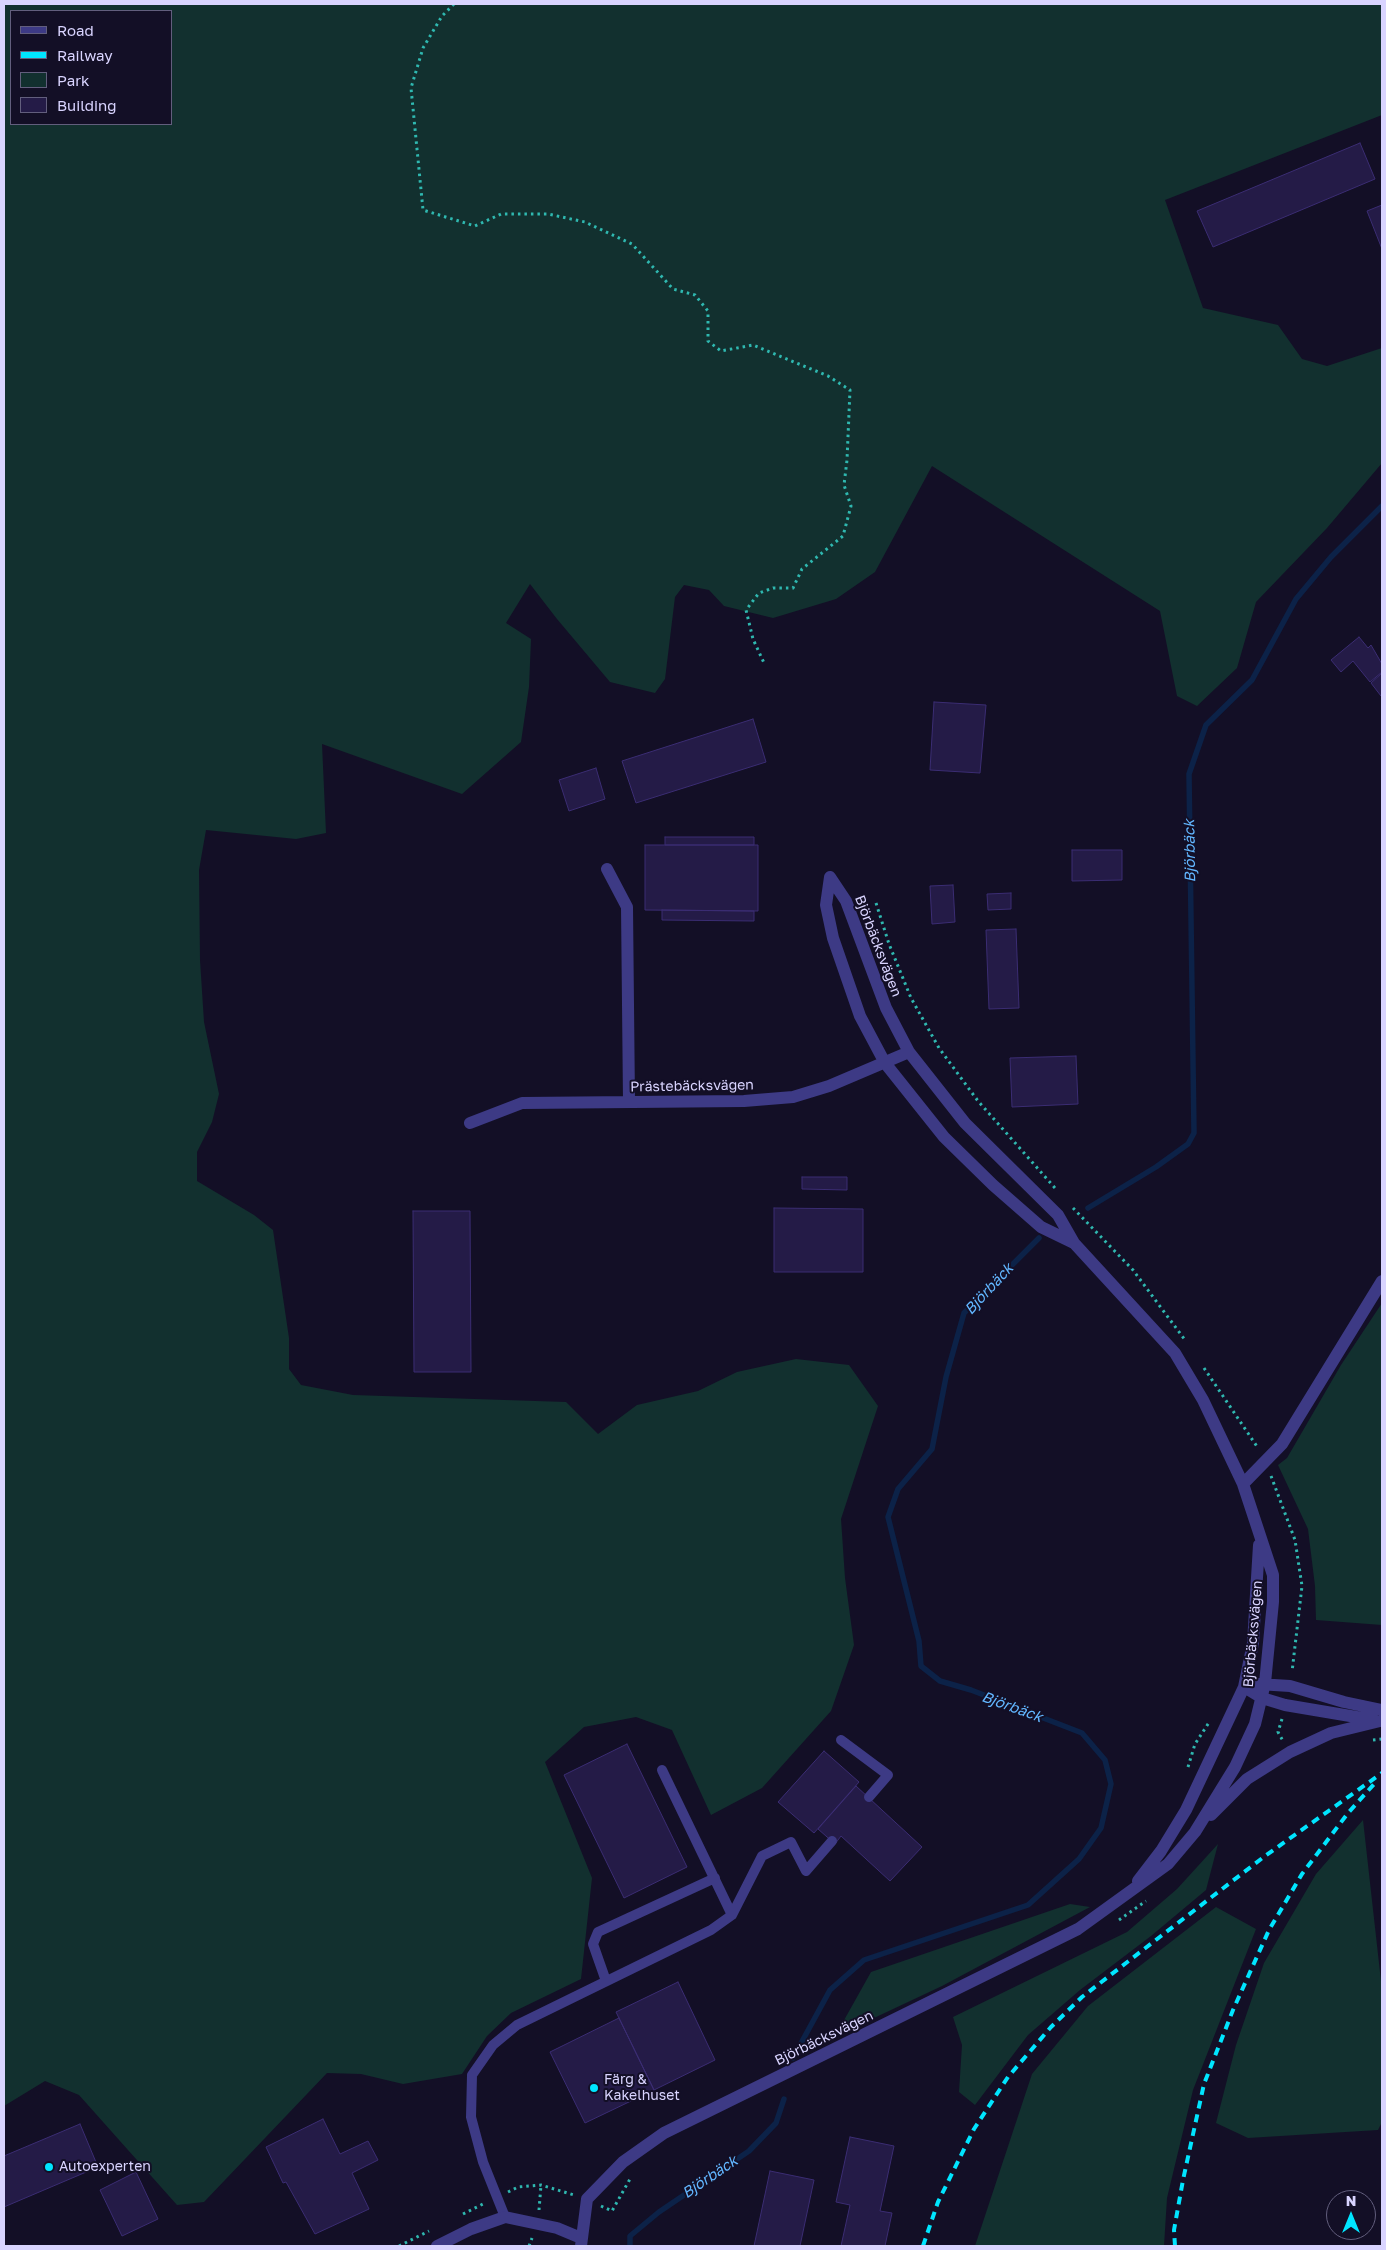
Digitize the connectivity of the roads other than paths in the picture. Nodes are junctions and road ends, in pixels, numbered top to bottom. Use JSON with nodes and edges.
{"nodes":[{"id":1,"x":607,"y":869,"type":"dead end"},
{"id":2,"x":909,"y":1052,"type":"junction"},
{"id":3,"x":885,"y":1063,"type":"junction"},
{"id":4,"x":629,"y":1102,"type":"junction"},
{"id":5,"x":470,"y":1123,"type":"dead end"},
{"id":6,"x":1074,"y":1243,"type":"junction"},
{"id":7,"x":1382,"y":1281,"type":"edge"},
{"id":8,"x":1243,"y":1484,"type":"junction"},
{"id":9,"x":1260,"y":1540,"type":"junction"},
{"id":10,"x":1265,"y":1683,"type":"junction"},
{"id":11,"x":1244,"y":1686,"type":"junction"},
{"id":12,"x":1262,"y":1698,"type":"junction"},
{"id":13,"x":1382,"y":1717,"type":"edge"},
{"id":14,"x":841,"y":1740,"type":"dead end"},
{"id":15,"x":662,"y":1770,"type":"dead end"},
{"id":16,"x":869,"y":1797,"type":"dead end"},
{"id":17,"x":1195,"y":1832,"type":"junction"},
{"id":18,"x":832,"y":1841,"type":"dead end"},
{"id":19,"x":715,"y":1878,"type":"junction"},
{"id":20,"x":1127,"y":1895,"type":"junction"},
{"id":21,"x":732,"y":1915,"type":"junction"},
{"id":22,"x":606,"y":1981,"type":"junction"},
{"id":23,"x":505,"y":2217,"type":"junction"},
{"id":24,"x":581,"y":2242,"type":"edge"},
{"id":25,"x":436,"y":2246,"type":"edge"}],
"edges":[{"from":1,"to":4,"type":"street"},
{"from":2,"to":3,"type":"street","name":"Prästebäcksvägen"},
{"from":2,"to":3,"type":"street","name":"Björbäcksvägen"},
{"from":2,"to":6,"type":"street","name":"Björbäcksvägen"},
{"from":3,"to":4,"type":"street","name":"Prästebäcksvägen"},
{"from":3,"to":6,"type":"street","name":"Björbäcksvägen"},
{"from":4,"to":5,"type":"street","name":"Prästebäcksvägen"},
{"from":6,"to":8,"type":"street","name":"Björbäcksvägen"},
{"from":7,"to":8,"type":"street"},
{"from":8,"to":9,"type":"street","name":"Björbäcksvägen"},
{"from":9,"to":10,"type":"street","name":"Björbäcksvägen"},
{"from":9,"to":11,"type":"street","name":"Björbäcksvägen"},
{"from":10,"to":11,"type":"street"},
{"from":10,"to":12,"type":"street","name":"Björbäcksvägen"},
{"from":10,"to":13,"type":"street"},
{"from":11,"to":12,"type":"street"},
{"from":11,"to":20,"type":"street","name":"Björbäcksvägen"},
{"from":12,"to":13,"type":"street"},
{"from":12,"to":17,"type":"street","name":"Björbäcksvägen"},
{"from":13,"to":17,"type":"street"},
{"from":14,"to":16,"type":"lane"},
{"from":15,"to":19,"type":"lane"},
{"from":17,"to":20,"type":"street","name":"Björbäcksvägen"},
{"from":18,"to":21,"type":"lane"},
{"from":19,"to":21,"type":"lane"},
{"from":19,"to":22,"type":"lane"},
{"from":20,"to":24,"type":"street","name":"Björbäcksvägen"},
{"from":21,"to":22,"type":"lane"},
{"from":22,"to":23,"type":"lane"},
{"from":23,"to":24,"type":"street"},
{"from":23,"to":25,"type":"street"}]}
